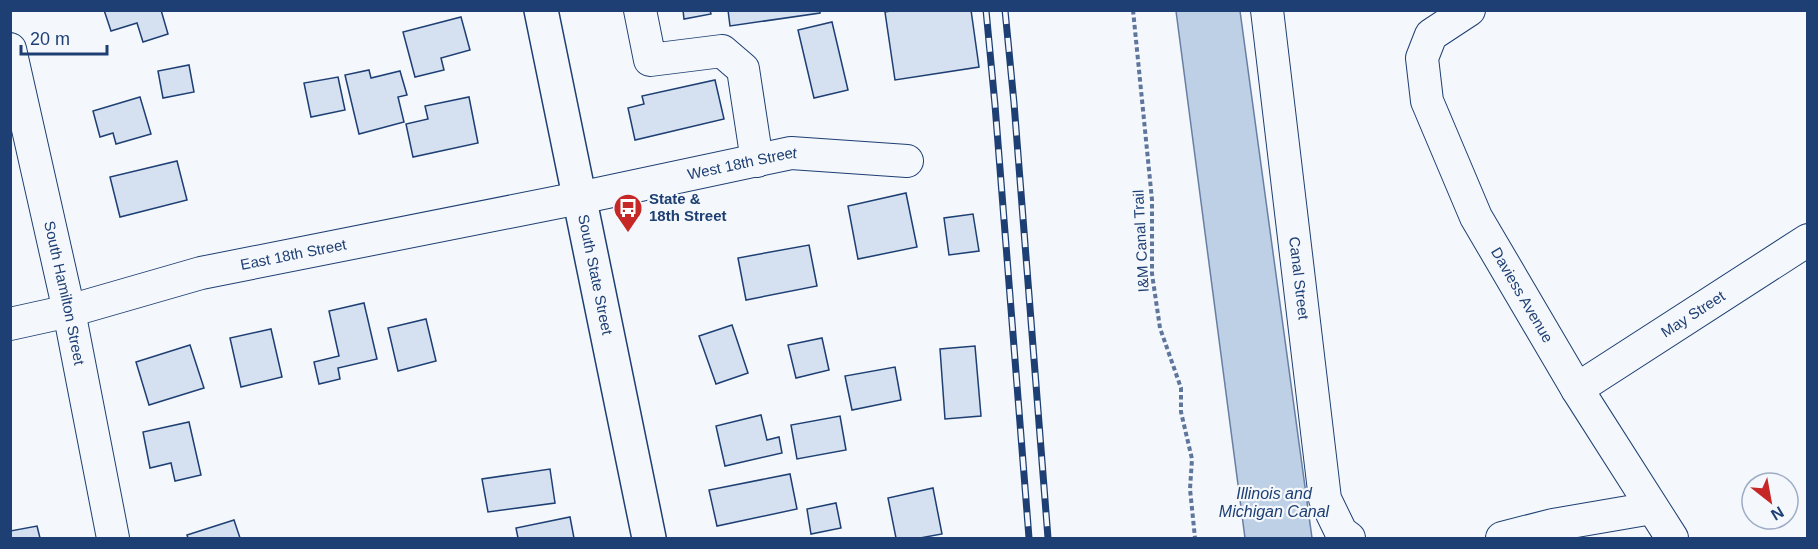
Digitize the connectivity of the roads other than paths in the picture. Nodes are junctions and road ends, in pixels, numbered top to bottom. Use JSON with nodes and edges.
{"nodes":[{"id":1,"x":541,"y":10,"type":"edge"},
{"id":2,"x":640,"y":10,"type":"edge"},
{"id":3,"x":1267,"y":10,"type":"edge"},
{"id":4,"x":1469,"y":10,"type":"edge"},
{"id":5,"x":10,"y":49,"type":"edge"},
{"id":6,"x":757,"y":161,"type":"junction"},
{"id":7,"x":908,"y":161,"type":"dead end"},
{"id":8,"x":579,"y":198,"type":"junction"},
{"id":9,"x":1808,"y":240,"type":"edge"},
{"id":10,"x":69,"y":311,"type":"junction"},
{"id":11,"x":10,"y":324,"type":"edge"},
{"id":12,"x":1577,"y":389,"type":"junction"},
{"id":13,"x":1652,"y":508,"type":"junction"},
{"id":14,"x":113,"y":538,"type":"edge"},
{"id":15,"x":649,"y":538,"type":"edge"},
{"id":16,"x":1349,"y":538,"type":"edge"},
{"id":17,"x":1502,"y":538,"type":"edge"},
{"id":18,"x":1672,"y":538,"type":"edge"}],
"edges":[{"from":1,"to":8,"type":"main road","name":"South State Street"},
{"from":2,"to":6,"type":"street"},
{"from":3,"to":16,"type":"street","name":"Canal Street"},
{"from":4,"to":12,"type":"street","name":"Daviess Avenue"},
{"from":5,"to":10,"type":"street","name":"South Hamilton Street"},
{"from":6,"to":7,"type":"street","name":"West 18th Street"},
{"from":6,"to":8,"type":"street","name":"West 18th Street"},
{"from":8,"to":10,"type":"street","name":"East 18th Street"},
{"from":8,"to":15,"type":"main road","name":"South State Street"},
{"from":9,"to":12,"type":"street","name":"May Street"},
{"from":10,"to":11,"type":"street","name":"East 18th Street"},
{"from":10,"to":14,"type":"street","name":"South Hamilton Street"},
{"from":12,"to":13,"type":"street","name":"Daviess Avenue"},
{"from":13,"to":17,"type":"street"},
{"from":13,"to":18,"type":"street","name":"Daviess Avenue"}]}
